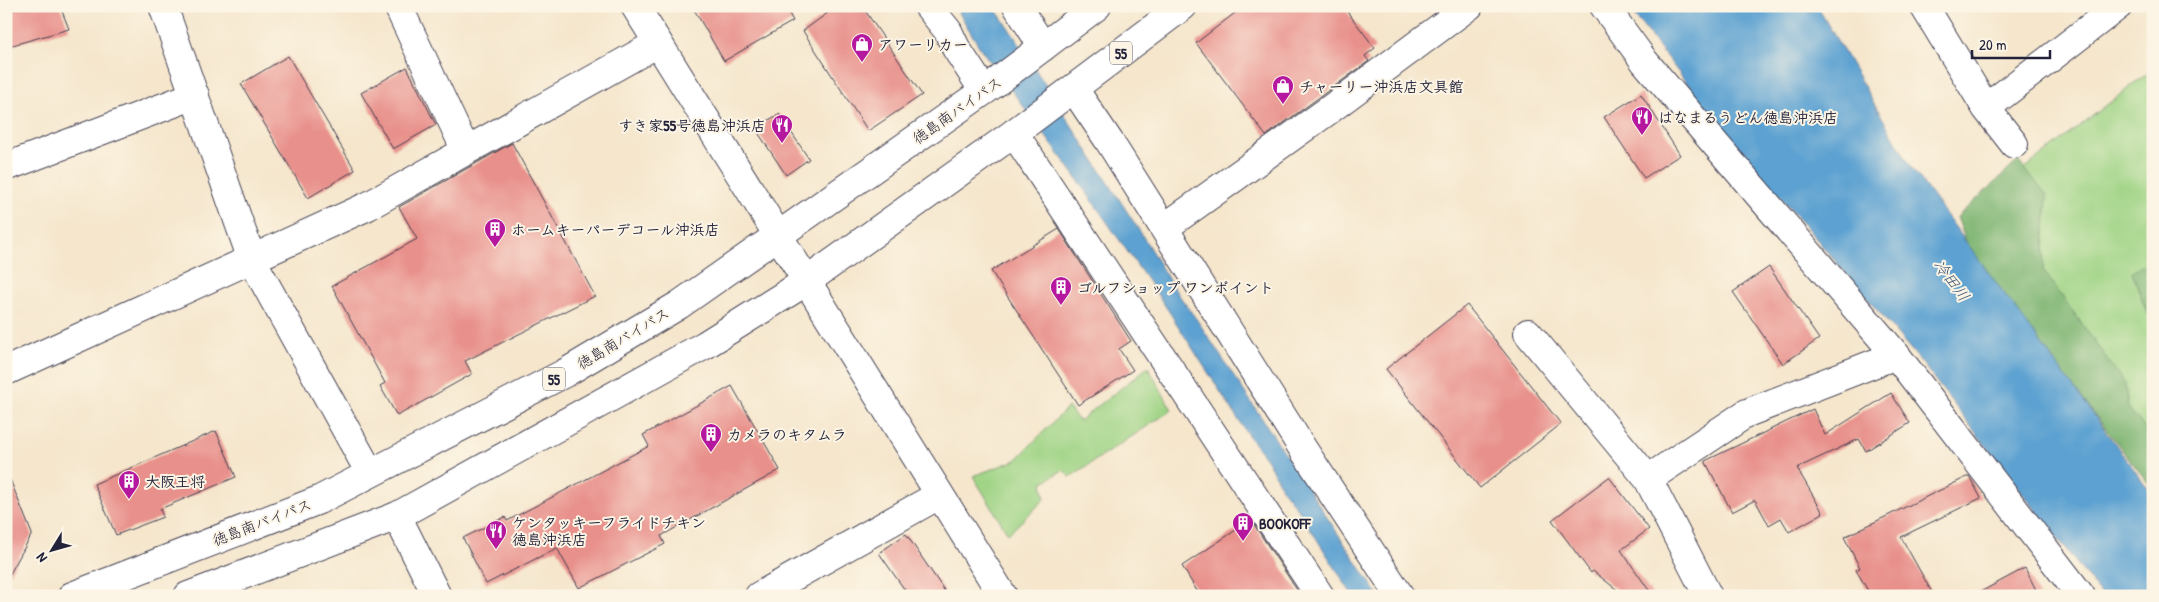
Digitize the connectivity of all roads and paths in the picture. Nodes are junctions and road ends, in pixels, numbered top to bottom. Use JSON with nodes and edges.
{"nodes":[{"id":1,"x":163,"y":6,"type":"edge"},
{"id":2,"x":398,"y":6,"type":"edge"},
{"id":3,"x":635,"y":6,"type":"edge"},
{"id":4,"x":928,"y":6,"type":"edge"},
{"id":5,"x":1017,"y":6,"type":"edge"},
{"id":6,"x":1097,"y":6,"type":"edge"},
{"id":7,"x":1184,"y":6,"type":"edge"},
{"id":8,"x":1469,"y":6,"type":"edge"},
{"id":9,"x":1604,"y":6,"type":"edge"},
{"id":10,"x":1924,"y":6,"type":"edge"},
{"id":11,"x":2118,"y":6,"type":"edge"},
{"id":12,"x":658,"y":43,"type":"junction"},
{"id":13,"x":1037,"y":52,"type":"junction"},
{"id":14,"x":989,"y":88,"type":"junction"},
{"id":15,"x":195,"y":95,"type":"junction"},
{"id":16,"x":1066,"y":95,"type":"junction"},
{"id":17,"x":1986,"y":108,"type":"junction"},
{"id":18,"x":1019,"y":130,"type":"junction"},
{"id":19,"x":2014,"y":144,"type":"dead end"},
{"id":20,"x":466,"y":151,"type":"junction"},
{"id":21,"x":6,"y":167,"type":"edge"},
{"id":22,"x":1164,"y":228,"type":"junction"},
{"id":23,"x":777,"y":237,"type":"junction"},
{"id":24,"x":252,"y":260,"type":"junction"},
{"id":25,"x":807,"y":281,"type":"junction"},
{"id":26,"x":1528,"y":333,"type":"dead end"},
{"id":27,"x":1896,"y":355,"type":"junction"},
{"id":28,"x":6,"y":371,"type":"edge"},
{"id":29,"x":370,"y":474,"type":"junction"},
{"id":30,"x":1648,"y":479,"type":"junction"},
{"id":31,"x":939,"y":496,"type":"junction"},
{"id":32,"x":397,"y":516,"type":"junction"},
{"id":33,"x":772,"y":593,"type":"edge"},
{"id":34,"x":72,"y":596,"type":"edge"},
{"id":35,"x":188,"y":596,"type":"edge"},
{"id":36,"x":437,"y":596,"type":"edge"},
{"id":37,"x":1003,"y":596,"type":"edge"},
{"id":38,"x":1320,"y":596,"type":"edge"},
{"id":39,"x":1400,"y":596,"type":"edge"},
{"id":40,"x":1708,"y":596,"type":"edge"},
{"id":41,"x":2081,"y":596,"type":"edge"}],
"edges":[{"from":1,"to":15,"type":"main road"},
{"from":2,"to":20,"type":"main road"},
{"from":3,"to":12,"type":"main road"},
{"from":4,"to":14,"type":"main road"},
{"from":5,"to":13,"type":"main road"},
{"from":6,"to":13,"type":"main road","name":"徳島南バイパス","number":"55"},
{"from":7,"to":16,"type":"main road","number":"55"},
{"from":8,"to":22,"type":"main road"},
{"from":9,"to":27,"type":"main road"},
{"from":10,"to":17,"type":"main road"},
{"from":11,"to":17,"type":"main road"},
{"from":12,"to":20,"type":"main road"},
{"from":12,"to":23,"type":"main road"},
{"from":13,"to":14,"type":"main road","name":"徳島南バイパス","number":"55"},
{"from":14,"to":23,"type":"main road","name":"徳島南バイパス","number":"55"},
{"from":15,"to":21,"type":"main road"},
{"from":15,"to":24,"type":"main road"},
{"from":16,"to":18,"type":"main road","number":"55"},
{"from":16,"to":22,"type":"main road"},
{"from":17,"to":19,"type":"main road"},
{"from":18,"to":25,"type":"main road","number":"55"},
{"from":18,"to":38,"type":"main road"},
{"from":20,"to":24,"type":"main road"},
{"from":22,"to":39,"type":"main road"},
{"from":23,"to":25,"type":"main road"},
{"from":23,"to":29,"type":"main road","name":"徳島南バイパス","number":"55"},
{"from":24,"to":28,"type":"main road"},
{"from":24,"to":29,"type":"main road"},
{"from":25,"to":31,"type":"main road"},
{"from":25,"to":32,"type":"main road","number":"55"},
{"from":26,"to":30,"type":"main road"},
{"from":27,"to":30,"type":"main road"},
{"from":27,"to":41,"type":"main road"},
{"from":29,"to":34,"type":"main road","name":"徳島南バイパス","number":"55"},
{"from":30,"to":40,"type":"main road"},
{"from":31,"to":33,"type":"main road"},
{"from":31,"to":37,"type":"main road"},
{"from":32,"to":35,"type":"main road","number":"55"},
{"from":32,"to":36,"type":"main road"}]}
